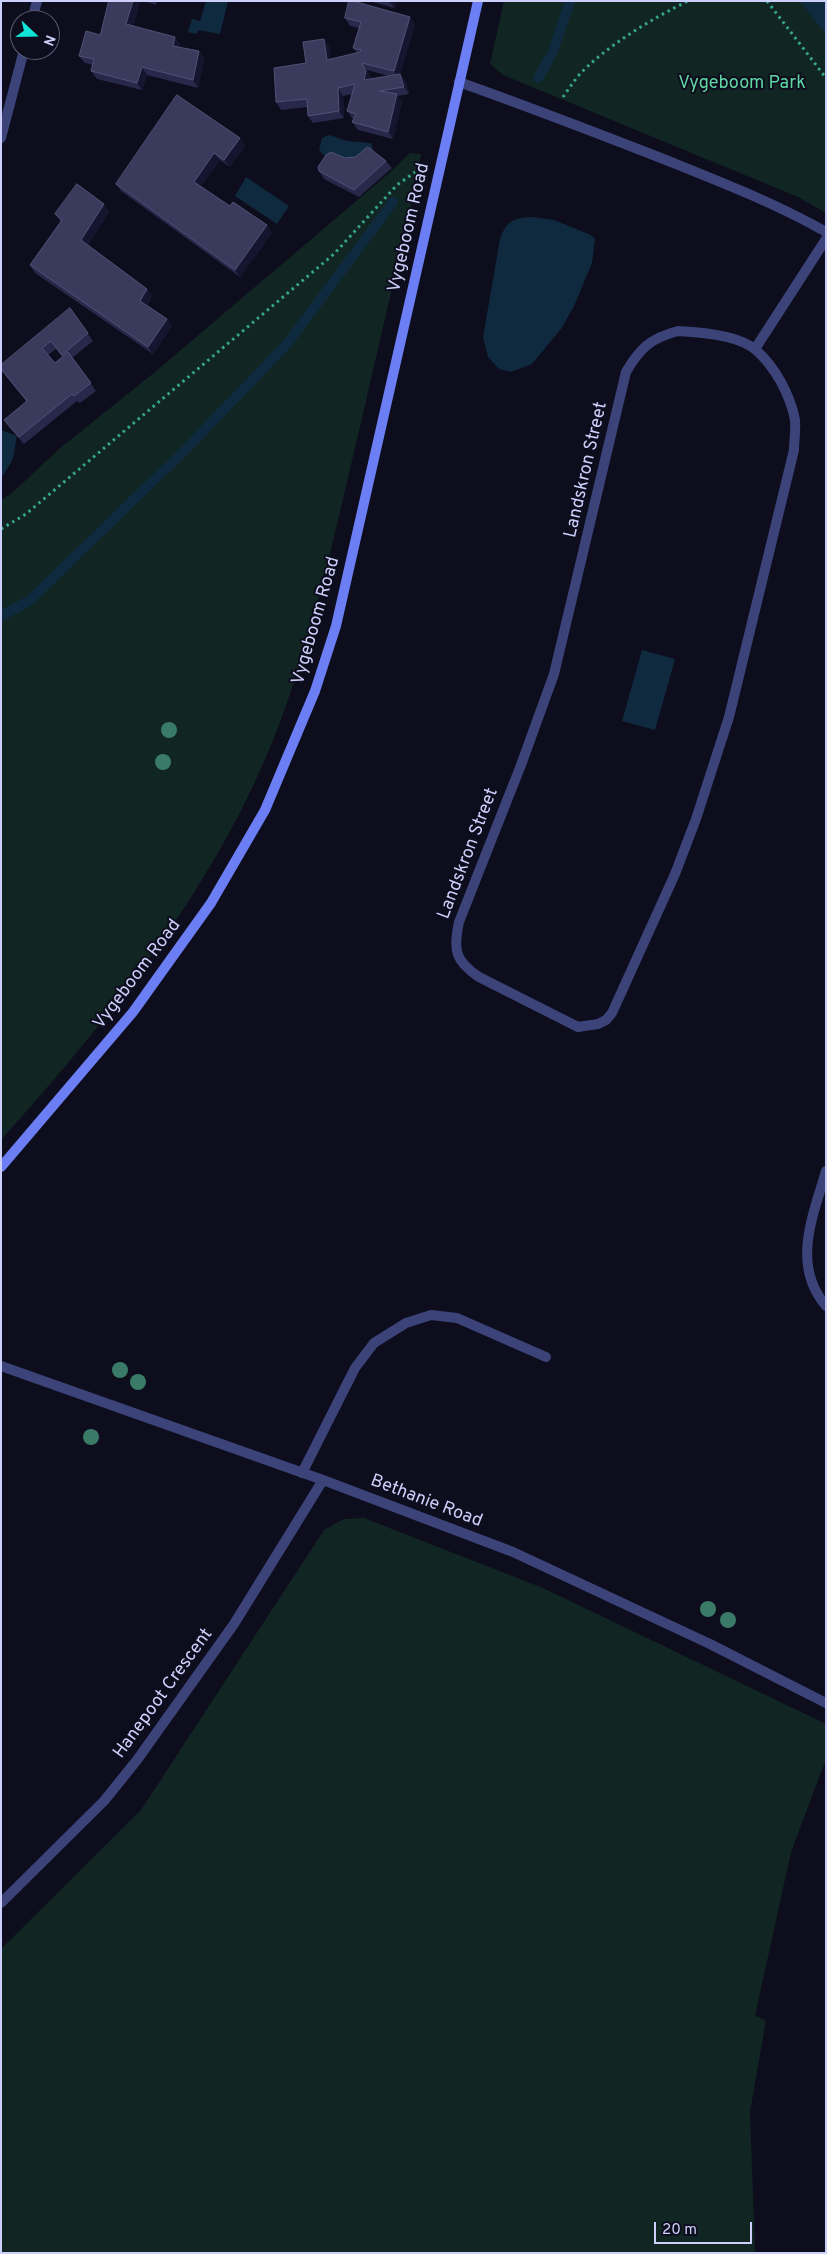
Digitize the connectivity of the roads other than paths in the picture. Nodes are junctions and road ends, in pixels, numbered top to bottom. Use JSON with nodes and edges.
{"nodes":[{"id":1,"x":478,"y":1,"type":"edge"},
{"id":2,"x":21,"y":60,"type":"edge"},
{"id":3,"x":459,"y":82,"type":"junction"},
{"id":4,"x":1,"y":138,"type":"edge"},
{"id":5,"x":826,"y":232,"type":"edge"},
{"id":6,"x":826,"y":240,"type":"edge"},
{"id":7,"x":755,"y":349,"type":"junction"},
{"id":8,"x":1,"y":1167,"type":"edge"},
{"id":9,"x":826,"y":1171,"type":"edge"},
{"id":10,"x":826,"y":1306,"type":"edge"},
{"id":11,"x":546,"y":1357,"type":"dead end"},
{"id":12,"x":1,"y":1366,"type":"edge"},
{"id":13,"x":302,"y":1473,"type":"junction"},
{"id":14,"x":323,"y":1480,"type":"junction"},
{"id":15,"x":826,"y":1703,"type":"edge"},
{"id":16,"x":1,"y":1903,"type":"edge"}],
"edges":[{"from":1,"to":3,"type":"street","name":"Vygeboom Road"},
{"from":2,"to":4,"type":"street"},
{"from":3,"to":5,"type":"street"},
{"from":3,"to":8,"type":"street","name":"Vygeboom Road"},
{"from":6,"to":7,"type":"street"},
{"from":7,"to":7,"type":"street","name":"Landskron Street"},
{"from":9,"to":10,"type":"street"},
{"from":11,"to":13,"type":"street"},
{"from":12,"to":13,"type":"street","name":"Bethanie Road"},
{"from":13,"to":14,"type":"street","name":"Bethanie Road"},
{"from":14,"to":15,"type":"street","name":"Bethanie Road"},
{"from":14,"to":16,"type":"street","name":"Hanepoot Crescent"}]}
